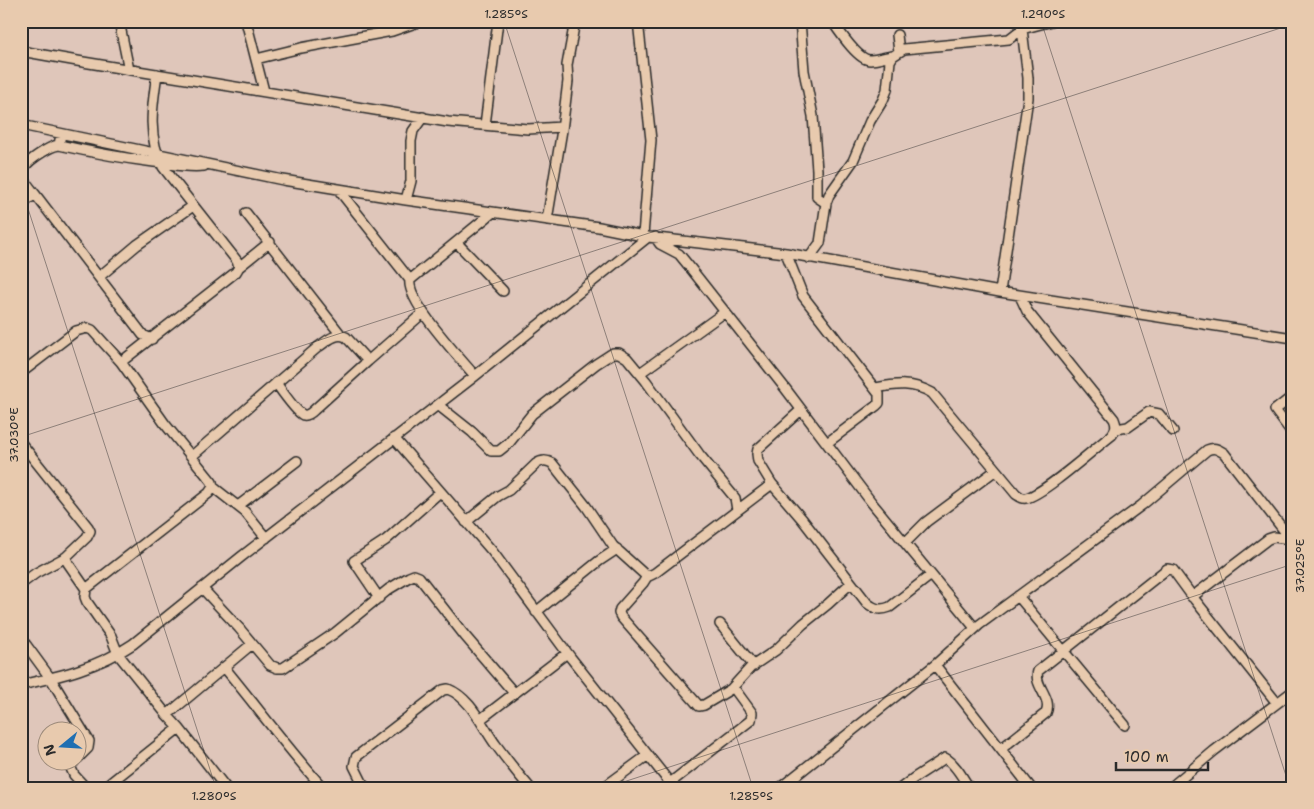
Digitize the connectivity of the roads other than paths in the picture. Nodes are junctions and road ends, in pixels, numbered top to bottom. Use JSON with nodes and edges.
{"nodes":[{"id":1,"x":119,"y":21,"type":"edge"},
{"id":2,"x":246,"y":21,"type":"edge"},
{"id":3,"x":421,"y":21,"type":"edge"},
{"id":4,"x":498,"y":21,"type":"edge"},
{"id":5,"x":575,"y":21,"type":"edge"},
{"id":6,"x":638,"y":21,"type":"edge"},
{"id":7,"x":800,"y":21,"type":"edge"},
{"id":8,"x":832,"y":21,"type":"edge"},
{"id":9,"x":1052,"y":21,"type":"edge"},
{"id":10,"x":1022,"y":25,"type":"edge"},
{"id":11,"x":897,"y":36,"type":"dead end"},
{"id":12,"x":21,"y":51,"type":"edge"},
{"id":13,"x":896,"y":54,"type":"junction"},
{"id":14,"x":256,"y":59,"type":"junction"},
{"id":15,"x":129,"y":70,"type":"junction"},
{"id":16,"x":157,"y":74,"type":"junction"},
{"id":17,"x":264,"y":91,"type":"junction"},
{"id":18,"x":423,"y":118,"type":"junction"},
{"id":19,"x":21,"y":125,"type":"edge"},
{"id":20,"x":485,"y":125,"type":"junction"},
{"id":21,"x":562,"y":127,"type":"junction"},
{"id":22,"x":61,"y":134,"type":"junction"},
{"id":23,"x":59,"y":145,"type":"junction"},
{"id":24,"x":156,"y":153,"type":"junction"},
{"id":25,"x":161,"y":163,"type":"junction"},
{"id":26,"x":212,"y":165,"type":"junction"},
{"id":27,"x":338,"y":189,"type":"junction"},
{"id":28,"x":34,"y":194,"type":"junction"},
{"id":29,"x":406,"y":200,"type":"junction"},
{"id":30,"x":826,"y":203,"type":"junction"},
{"id":31,"x":21,"y":205,"type":"edge"},
{"id":32,"x":192,"y":206,"type":"junction"},
{"id":33,"x":492,"y":212,"type":"junction"},
{"id":34,"x":246,"y":213,"type":"dead end"},
{"id":35,"x":547,"y":220,"type":"junction"},
{"id":36,"x":649,"y":236,"type":"junction"},
{"id":37,"x":270,"y":242,"type":"junction"},
{"id":38,"x":457,"y":243,"type":"junction"},
{"id":39,"x":786,"y":253,"type":"junction"},
{"id":40,"x":809,"y":258,"type":"junction"},
{"id":41,"x":239,"y":267,"type":"junction"},
{"id":42,"x":99,"y":277,"type":"junction"},
{"id":43,"x":410,"y":280,"type":"junction"},
{"id":44,"x":502,"y":291,"type":"dead end"},
{"id":45,"x":1000,"y":292,"type":"junction"},
{"id":46,"x":1020,"y":296,"type":"junction"},
{"id":47,"x":725,"y":312,"type":"junction"},
{"id":48,"x":423,"y":313,"type":"junction"},
{"id":49,"x":341,"y":335,"type":"junction"},
{"id":50,"x":148,"y":337,"type":"junction"},
{"id":51,"x":1293,"y":338,"type":"edge"},
{"id":52,"x":368,"y":361,"type":"junction"},
{"id":53,"x":121,"y":362,"type":"junction"},
{"id":54,"x":21,"y":373,"type":"edge"},
{"id":55,"x":640,"y":373,"type":"junction"},
{"id":56,"x":475,"y":376,"type":"junction"},
{"id":57,"x":276,"y":383,"type":"junction"},
{"id":58,"x":876,"y":388,"type":"junction"},
{"id":59,"x":1293,"y":396,"type":"edge"},
{"id":60,"x":438,"y":405,"type":"junction"},
{"id":61,"x":801,"y":410,"type":"junction"},
{"id":62,"x":1116,"y":428,"type":"junction"},
{"id":63,"x":1174,"y":431,"type":"dead end"},
{"id":64,"x":1293,"y":434,"type":"edge"},
{"id":65,"x":394,"y":438,"type":"junction"},
{"id":66,"x":21,"y":443,"type":"edge"},
{"id":67,"x":827,"y":443,"type":"junction"},
{"id":68,"x":192,"y":456,"type":"junction"},
{"id":69,"x":297,"y":461,"type":"dead end"},
{"id":70,"x":996,"y":470,"type":"junction"},
{"id":71,"x":772,"y":484,"type":"junction"},
{"id":72,"x":213,"y":487,"type":"junction"},
{"id":73,"x":440,"y":492,"type":"junction"},
{"id":74,"x":735,"y":498,"type":"junction"},
{"id":75,"x":752,"y":498,"type":"junction"},
{"id":76,"x":238,"y":506,"type":"junction"},
{"id":77,"x":737,"y":510,"type":"junction"},
{"id":78,"x":466,"y":522,"type":"junction"},
{"id":79,"x":266,"y":538,"type":"junction"},
{"id":80,"x":1291,"y":540,"type":"edge"},
{"id":81,"x":905,"y":543,"type":"junction"},
{"id":82,"x":617,"y":549,"type":"junction"},
{"id":83,"x":66,"y":557,"type":"junction"},
{"id":84,"x":648,"y":575,"type":"junction"},
{"id":85,"x":931,"y":575,"type":"junction"},
{"id":86,"x":852,"y":583,"type":"junction"},
{"id":87,"x":21,"y":584,"type":"edge"},
{"id":88,"x":202,"y":588,"type":"junction"},
{"id":89,"x":86,"y":589,"type":"junction"},
{"id":90,"x":1018,"y":596,"type":"junction"},
{"id":91,"x":1192,"y":597,"type":"junction"},
{"id":92,"x":379,"y":598,"type":"junction"},
{"id":93,"x":536,"y":612,"type":"junction"},
{"id":94,"x":720,"y":624,"type":"dead end"},
{"id":95,"x":975,"y":628,"type":"junction"},
{"id":96,"x":21,"y":638,"type":"edge"},
{"id":97,"x":252,"y":644,"type":"junction"},
{"id":98,"x":1062,"y":650,"type":"junction"},
{"id":99,"x":567,"y":653,"type":"junction"},
{"id":100,"x":118,"y":654,"type":"junction"},
{"id":101,"x":935,"y":665,"type":"junction"},
{"id":102,"x":754,"y":666,"type":"junction"},
{"id":103,"x":224,"y":667,"type":"junction"},
{"id":104,"x":51,"y":679,"type":"junction"},
{"id":105,"x":21,"y":685,"type":"edge"},
{"id":106,"x":733,"y":687,"type":"junction"},
{"id":107,"x":1293,"y":691,"type":"edge"},
{"id":108,"x":514,"y":693,"type":"junction"},
{"id":109,"x":1277,"y":702,"type":"junction"},
{"id":110,"x":167,"y":715,"type":"junction"},
{"id":111,"x":480,"y":719,"type":"junction"},
{"id":112,"x":77,"y":722,"type":"edge"},
{"id":113,"x":1125,"y":725,"type":"dead end"},
{"id":114,"x":179,"y":728,"type":"junction"},
{"id":115,"x":1001,"y":749,"type":"junction"},
{"id":116,"x":648,"y":755,"type":"junction"},
{"id":117,"x":73,"y":772,"type":"edge"},
{"id":118,"x":672,"y":786,"type":"edge"},
{"id":119,"x":86,"y":788,"type":"edge"},
{"id":120,"x":104,"y":788,"type":"edge"},
{"id":121,"x":226,"y":788,"type":"edge"},
{"id":122,"x":322,"y":788,"type":"edge"},
{"id":123,"x":365,"y":788,"type":"edge"},
{"id":124,"x":530,"y":788,"type":"edge"},
{"id":125,"x":603,"y":788,"type":"edge"},
{"id":126,"x":780,"y":788,"type":"edge"},
{"id":127,"x":901,"y":788,"type":"edge"},
{"id":128,"x":969,"y":788,"type":"edge"},
{"id":129,"x":1032,"y":788,"type":"edge"},
{"id":130,"x":1170,"y":788,"type":"edge"}],
"edges":[{"from":1,"to":15,"type":"street"},
{"from":2,"to":14,"type":"street"},
{"from":3,"to":14,"type":"street"},
{"from":4,"to":20,"type":"street"},
{"from":5,"to":21,"type":"street"},
{"from":6,"to":36,"type":"street"},
{"from":7,"to":30,"type":"street"},
{"from":8,"to":13,"type":"street"},
{"from":9,"to":10,"type":"street"},
{"from":10,"to":13,"type":"street"},
{"from":10,"to":45,"type":"street"},
{"from":11,"to":13,"type":"street"},
{"from":12,"to":15,"type":"street"},
{"from":13,"to":30,"type":"street"},
{"from":14,"to":17,"type":"street"},
{"from":15,"to":16,"type":"street"},
{"from":16,"to":17,"type":"street"},
{"from":16,"to":24,"type":"street"},
{"from":17,"to":18,"type":"street"},
{"from":18,"to":20,"type":"street"},
{"from":18,"to":29,"type":"street"},
{"from":19,"to":22,"type":"street"},
{"from":20,"to":21,"type":"street"},
{"from":21,"to":35,"type":"street"},
{"from":22,"to":23,"type":"street"},
{"from":22,"to":24,"type":"street"},
{"from":23,"to":25,"type":"street"},
{"from":23,"to":28,"type":"street"},
{"from":24,"to":25,"type":"street"},
{"from":24,"to":26,"type":"street"},
{"from":25,"to":26,"type":"street"},
{"from":25,"to":32,"type":"street"},
{"from":26,"to":27,"type":"street"},
{"from":27,"to":29,"type":"street"},
{"from":27,"to":43,"type":"street"},
{"from":28,"to":31,"type":"street"},
{"from":28,"to":42,"type":"street"},
{"from":29,"to":33,"type":"street"},
{"from":30,"to":40,"type":"street"},
{"from":32,"to":41,"type":"street"},
{"from":32,"to":42,"type":"street"},
{"from":33,"to":35,"type":"street"},
{"from":33,"to":38,"type":"street"},
{"from":34,"to":37,"type":"street"},
{"from":35,"to":36,"type":"street"},
{"from":36,"to":39,"type":"street"},
{"from":36,"to":47,"type":"street"},
{"from":36,"to":56,"type":"street"},
{"from":37,"to":41,"type":"street"},
{"from":37,"to":49,"type":"street"},
{"from":38,"to":43,"type":"street"},
{"from":38,"to":44,"type":"street"},
{"from":39,"to":40,"type":"street"},
{"from":39,"to":58,"type":"street"},
{"from":40,"to":45,"type":"street"},
{"from":41,"to":50,"type":"street"},
{"from":42,"to":50,"type":"street"},
{"from":43,"to":48,"type":"street"},
{"from":45,"to":46,"type":"street"},
{"from":46,"to":51,"type":"street"},
{"from":46,"to":62,"type":"street"},
{"from":47,"to":55,"type":"street"},
{"from":47,"to":61,"type":"street"},
{"from":48,"to":52,"type":"street"},
{"from":48,"to":56,"type":"street"},
{"from":49,"to":52,"type":"street"},
{"from":49,"to":57,"type":"street"},
{"from":50,"to":53,"type":"street"},
{"from":52,"to":57,"type":"street"},
{"from":53,"to":54,"type":"street"},
{"from":53,"to":68,"type":"street"},
{"from":55,"to":60,"type":"street"},
{"from":55,"to":74,"type":"street"},
{"from":56,"to":60,"type":"street"},
{"from":57,"to":68,"type":"street"},
{"from":58,"to":67,"type":"street"},
{"from":58,"to":70,"type":"street"},
{"from":59,"to":64,"type":"street"},
{"from":60,"to":65,"type":"street"},
{"from":61,"to":67,"type":"street"},
{"from":61,"to":71,"type":"street"},
{"from":62,"to":63,"type":"street"},
{"from":62,"to":70,"type":"street"},
{"from":65,"to":73,"type":"street"},
{"from":65,"to":79,"type":"street"},
{"from":66,"to":83,"type":"street"},
{"from":67,"to":81,"type":"street"},
{"from":68,"to":72,"type":"street"},
{"from":69,"to":76,"type":"street"},
{"from":70,"to":81,"type":"street"},
{"from":71,"to":75,"type":"street"},
{"from":71,"to":86,"type":"street"},
{"from":72,"to":76,"type":"street"},
{"from":72,"to":89,"type":"street"},
{"from":73,"to":78,"type":"street"},
{"from":73,"to":92,"type":"street"},
{"from":74,"to":75,"type":"street"},
{"from":74,"to":77,"type":"street"},
{"from":75,"to":77,"type":"street"},
{"from":76,"to":79,"type":"street"},
{"from":77,"to":84,"type":"street"},
{"from":78,"to":82,"type":"street"},
{"from":78,"to":93,"type":"street"},
{"from":79,"to":88,"type":"street"},
{"from":80,"to":90,"type":"street"},
{"from":80,"to":91,"type":"street"},
{"from":81,"to":85,"type":"street"},
{"from":82,"to":84,"type":"street"},
{"from":82,"to":93,"type":"street"},
{"from":83,"to":87,"type":"street"},
{"from":83,"to":89,"type":"street"},
{"from":84,"to":106,"type":"street"},
{"from":85,"to":86,"type":"street"},
{"from":85,"to":95,"type":"street"},
{"from":86,"to":102,"type":"street"},
{"from":88,"to":97,"type":"street"},
{"from":88,"to":100,"type":"street"},
{"from":89,"to":100,"type":"street"},
{"from":90,"to":95,"type":"street"},
{"from":90,"to":98,"type":"street"},
{"from":91,"to":98,"type":"street"},
{"from":91,"to":109,"type":"street"},
{"from":92,"to":97,"type":"street"},
{"from":92,"to":108,"type":"street"},
{"from":93,"to":99,"type":"street"},
{"from":94,"to":102,"type":"street"},
{"from":95,"to":101,"type":"street"},
{"from":96,"to":104,"type":"street"},
{"from":97,"to":103,"type":"street"},
{"from":98,"to":113,"type":"street"},
{"from":98,"to":115,"type":"street"},
{"from":99,"to":108,"type":"street"},
{"from":99,"to":116,"type":"street"},
{"from":100,"to":104,"type":"street"},
{"from":100,"to":110,"type":"street"},
{"from":101,"to":115,"type":"street"},
{"from":101,"to":126,"type":"street"},
{"from":102,"to":106,"type":"street"},
{"from":103,"to":110,"type":"street"},
{"from":103,"to":122,"type":"street"},
{"from":104,"to":105,"type":"street"},
{"from":104,"to":112,"type":"street"},
{"from":106,"to":118,"type":"street"},
{"from":107,"to":109,"type":"street"},
{"from":108,"to":111,"type":"street"},
{"from":109,"to":130,"type":"street"},
{"from":110,"to":114,"type":"street"},
{"from":111,"to":123,"type":"street"},
{"from":111,"to":124,"type":"street"},
{"from":114,"to":120,"type":"street"},
{"from":114,"to":121,"type":"street"},
{"from":115,"to":129,"type":"street"},
{"from":116,"to":118,"type":"street"},
{"from":116,"to":125,"type":"street"},
{"from":117,"to":119,"type":"street"},
{"from":127,"to":128,"type":"street"}]}
